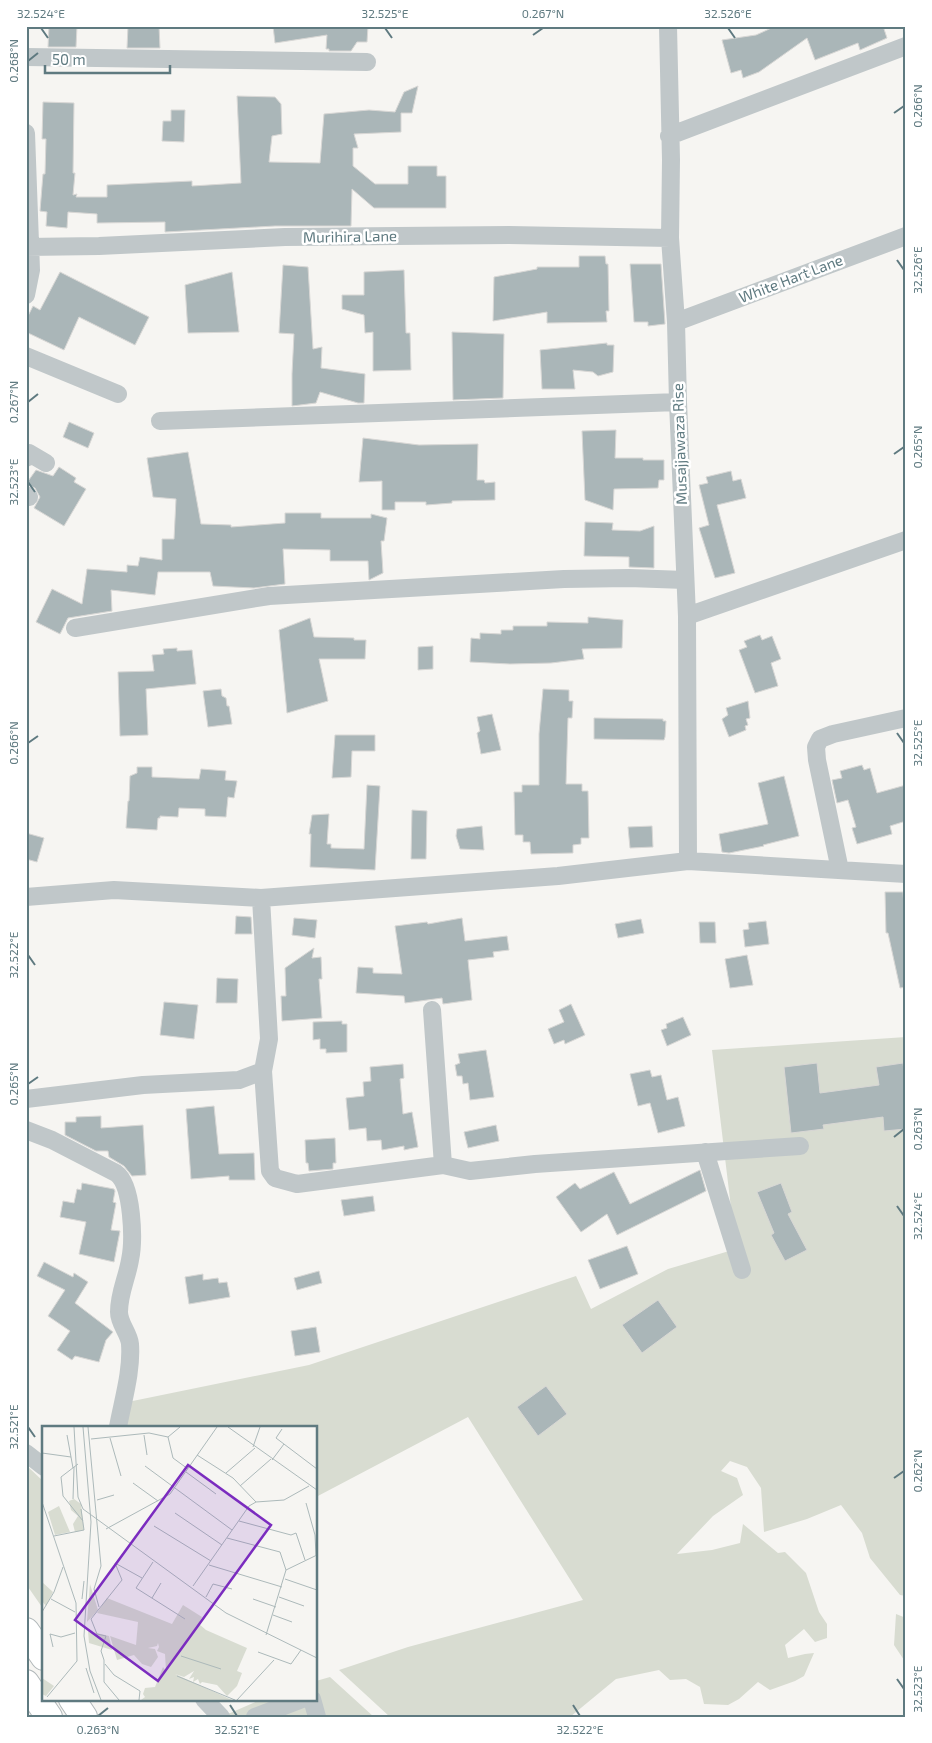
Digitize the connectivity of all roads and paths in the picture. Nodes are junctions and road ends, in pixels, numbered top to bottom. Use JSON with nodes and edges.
{"nodes":[{"id":1,"x":668,"y":26,"type":"edge"},
{"id":2,"x":906,"y":46,"type":"edge"},
{"id":3,"x":26,"y":57,"type":"edge"},
{"id":4,"x":367,"y":62,"type":"dead end"},
{"id":5,"x":26,"y":132,"type":"edge"},
{"id":6,"x":669,"y":136,"type":"junction"},
{"id":7,"x":906,"y":236,"type":"edge"},
{"id":8,"x":670,"y":238,"type":"junction"},
{"id":9,"x":29,"y":247,"type":"edge"},
{"id":10,"x":26,"y":295,"type":"edge"},
{"id":11,"x":676,"y":322,"type":"junction"},
{"id":12,"x":26,"y":356,"type":"edge"},
{"id":13,"x":118,"y":394,"type":"dead end"},
{"id":14,"x":678,"y":402,"type":"junction"},
{"id":15,"x":160,"y":421,"type":"dead end"},
{"id":16,"x":26,"y":458,"type":"edge"},
{"id":17,"x":46,"y":463,"type":"dead end"},
{"id":18,"x":906,"y":540,"type":"edge"},
{"id":19,"x":685,"y":580,"type":"junction"},
{"id":20,"x":687,"y":616,"type":"junction"},
{"id":21,"x":75,"y":628,"type":"dead end"},
{"id":22,"x":906,"y":718,"type":"edge"},
{"id":23,"x":688,"y":861,"type":"junction"},
{"id":24,"x":840,"y":870,"type":"junction"},
{"id":25,"x":906,"y":874,"type":"edge"},
{"id":26,"x":26,"y":897,"type":"edge"},
{"id":27,"x":261,"y":898,"type":"junction"},
{"id":28,"x":432,"y":1010,"type":"dead end"},
{"id":29,"x":263,"y":1072,"type":"junction"},
{"id":30,"x":26,"y":1099,"type":"edge"},
{"id":31,"x":26,"y":1130,"type":"edge"},
{"id":32,"x":800,"y":1146,"type":"dead end"},
{"id":33,"x":706,"y":1152,"type":"junction"},
{"id":34,"x":443,"y":1165,"type":"junction"},
{"id":35,"x":742,"y":1270,"type":"dead end"},
{"id":36,"x":118,"y":1426,"type":"edge"},
{"id":37,"x":26,"y":1453,"type":"edge"},
{"id":38,"x":42,"y":1465,"type":"edge"},
{"id":39,"x":26,"y":1631,"type":"edge"},
{"id":40,"x":42,"y":1654,"type":"edge"},
{"id":41,"x":26,"y":1683,"type":"edge"},
{"id":42,"x":73,"y":1700,"type":"edge"},
{"id":43,"x":205,"y":1700,"type":"edge"},
{"id":44,"x":299,"y":1700,"type":"edge"},
{"id":45,"x":312,"y":1700,"type":"edge"},
{"id":46,"x":49,"y":1717,"type":"edge"},
{"id":47,"x":84,"y":1717,"type":"edge"},
{"id":48,"x":221,"y":1717,"type":"edge"},
{"id":49,"x":255,"y":1717,"type":"edge"},
{"id":50,"x":317,"y":1717,"type":"edge"}],
"edges":[{"from":1,"to":6,"type":"street","name":"Musajjawaza Rise"},
{"from":2,"to":6,"type":"street"},
{"from":3,"to":4,"type":"street"},
{"from":5,"to":9,"type":"street"},
{"from":6,"to":8,"type":"street","name":"Musajjawaza Rise"},
{"from":7,"to":11,"type":"street","name":"White Hart Lane"},
{"from":8,"to":9,"type":"street","name":"Murihira Lane"},
{"from":8,"to":11,"type":"street","name":"Musajjawaza Rise"},
{"from":9,"to":10,"type":"street"},
{"from":11,"to":14,"type":"street","name":"Musajjawaza Rise"},
{"from":12,"to":13,"type":"street"},
{"from":14,"to":15,"type":"street"},
{"from":14,"to":19,"type":"street","name":"Musajjawaza Rise"},
{"from":16,"to":17,"type":"street"},
{"from":18,"to":20,"type":"street"},
{"from":19,"to":20,"type":"street","name":"Musajjawaza Rise"},
{"from":19,"to":21,"type":"street"},
{"from":20,"to":23,"type":"street","name":"Musajjawaza Rise"},
{"from":22,"to":24,"type":"street"},
{"from":23,"to":24,"type":"street"},
{"from":23,"to":27,"type":"street"},
{"from":24,"to":25,"type":"street"},
{"from":26,"to":27,"type":"street"},
{"from":27,"to":29,"type":"street"},
{"from":28,"to":34,"type":"street"},
{"from":29,"to":30,"type":"street"},
{"from":29,"to":34,"type":"street"},
{"from":31,"to":36,"type":"street"},
{"from":32,"to":33,"type":"street"},
{"from":33,"to":34,"type":"street"},
{"from":33,"to":35,"type":"street"},
{"from":37,"to":38,"type":"street"},
{"from":39,"to":40,"type":"highway"},
{"from":41,"to":46,"type":"highway"},
{"from":42,"to":47,"type":"highway"},
{"from":43,"to":48,"type":"street"},
{"from":44,"to":49,"type":"street"},
{"from":45,"to":50,"type":"street"}]}
